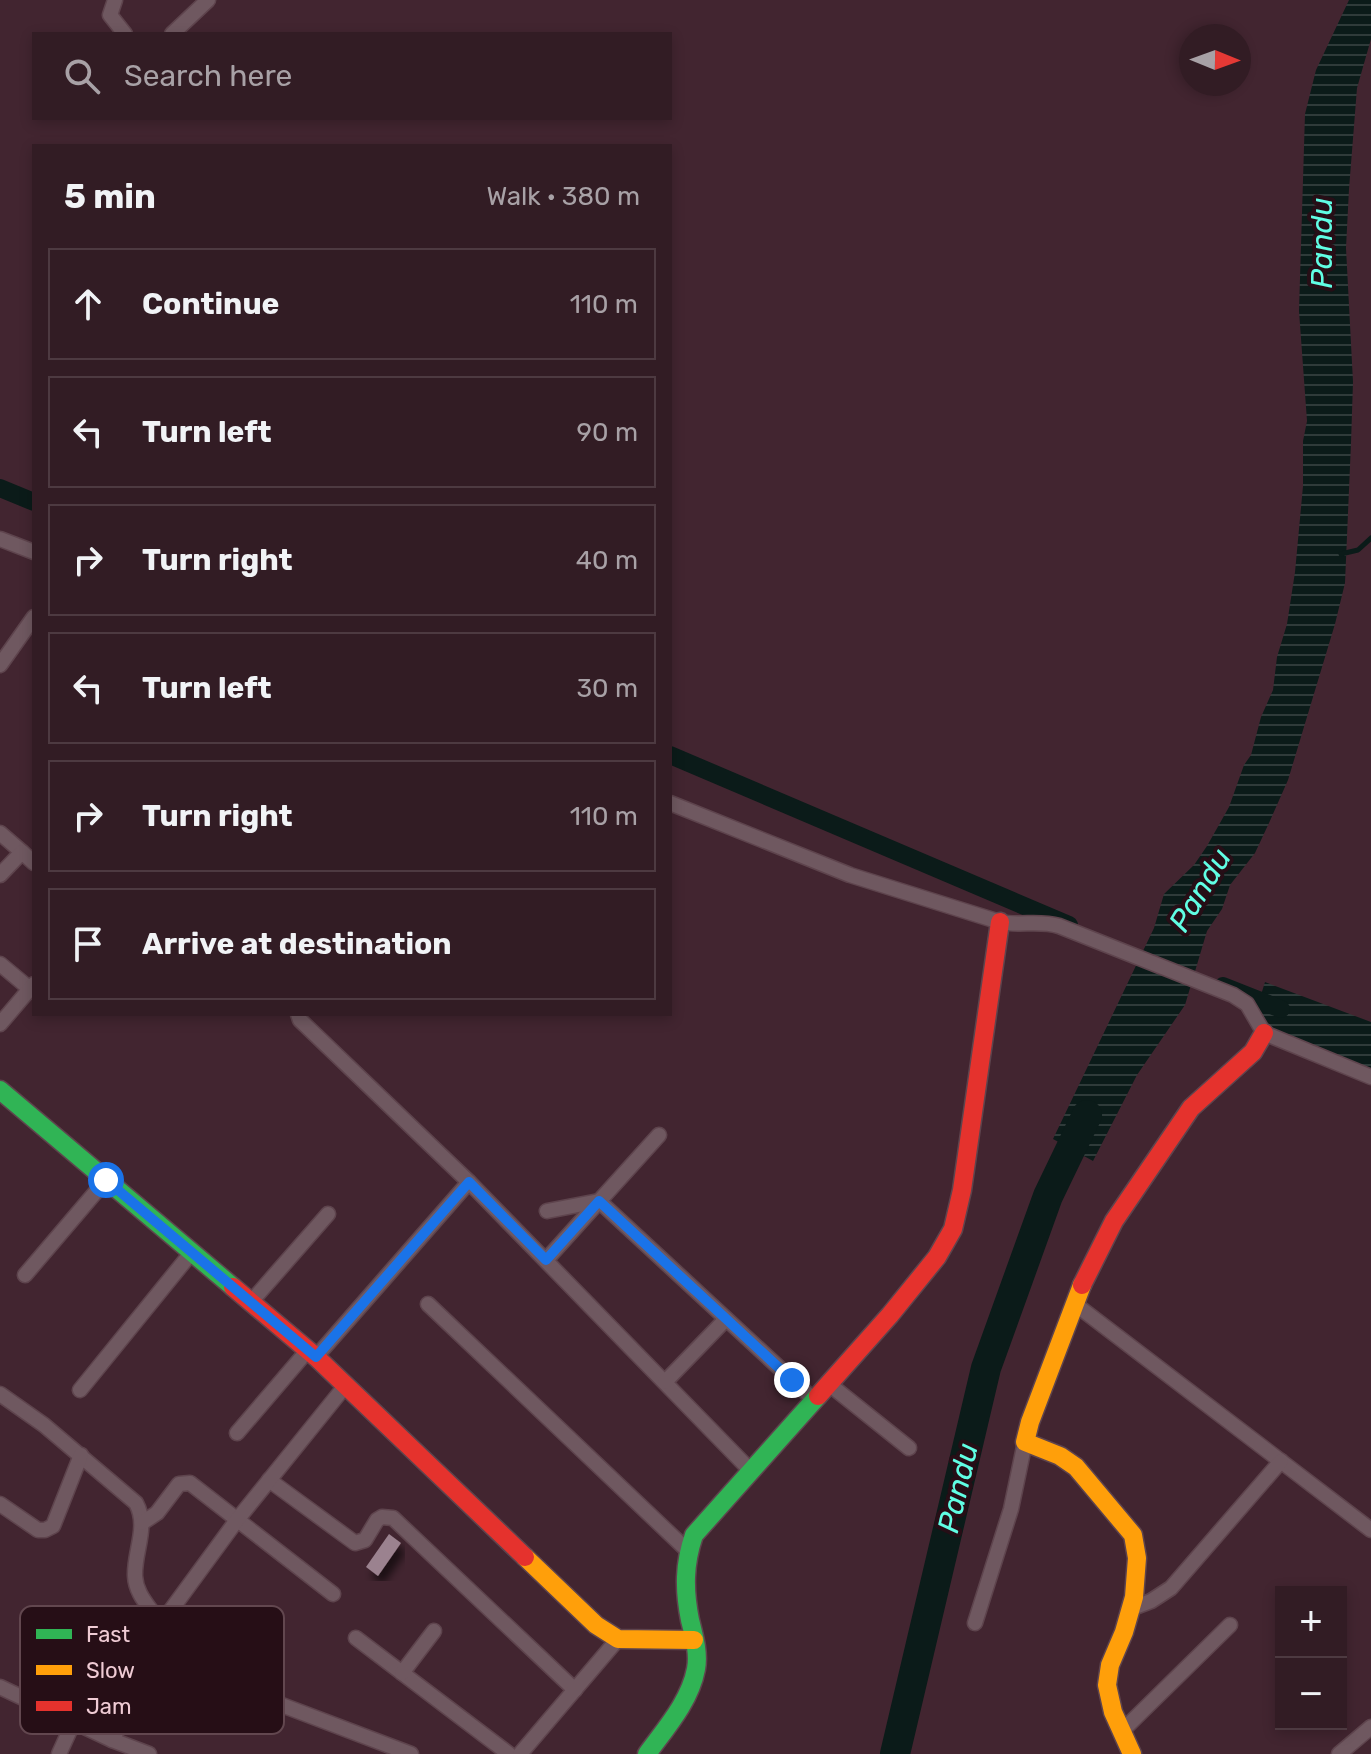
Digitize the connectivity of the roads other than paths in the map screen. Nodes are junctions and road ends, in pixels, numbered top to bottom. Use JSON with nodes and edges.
{"nodes":[{"id":1,"x":115,"y":0,"type":"edge"},
{"id":2,"x":208,"y":0,"type":"edge"},
{"id":3,"x":123,"y":32,"type":"edge"},
{"id":4,"x":174,"y":32,"type":"edge"},
{"id":5,"x":0,"y":539,"type":"edge"},
{"id":6,"x":32,"y":551,"type":"edge"},
{"id":7,"x":32,"y":620,"type":"edge"},
{"id":8,"x":0,"y":665,"type":"edge"},
{"id":9,"x":672,"y":804,"type":"edge"},
{"id":10,"x":0,"y":833,"type":"edge"},
{"id":11,"x":22,"y":852,"type":"junction"},
{"id":12,"x":32,"y":861,"type":"edge"},
{"id":13,"x":0,"y":875,"type":"edge"},
{"id":14,"x":1000,"y":922,"type":"junction"},
{"id":15,"x":0,"y":964,"type":"edge"},
{"id":16,"x":32,"y":986,"type":"edge"},
{"id":17,"x":299,"y":1016,"type":"edge"},
{"id":18,"x":0,"y":1024,"type":"edge"},
{"id":19,"x":1264,"y":1033,"type":"junction"},
{"id":20,"x":1371,"y":1077,"type":"edge"},
{"id":21,"x":0,"y":1090,"type":"edge"},
{"id":22,"x":659,"y":1135,"type":"dead end"},
{"id":23,"x":106,"y":1180,"type":"junction"},
{"id":24,"x":469,"y":1182,"type":"junction"},
{"id":25,"x":599,"y":1201,"type":"junction"},
{"id":26,"x":547,"y":1211,"type":"dead end"},
{"id":27,"x":328,"y":1214,"type":"dead end"},
{"id":28,"x":192,"y":1252,"type":"junction"},
{"id":29,"x":546,"y":1260,"type":"junction"},
{"id":30,"x":25,"y":1275,"type":"dead end"},
{"id":31,"x":251,"y":1302,"type":"junction"},
{"id":32,"x":428,"y":1304,"type":"dead end"},
{"id":33,"x":1075,"y":1304,"type":"junction"},
{"id":34,"x":726,"y":1319,"type":"junction"},
{"id":35,"x":312,"y":1354,"type":"junction"},
{"id":36,"x":665,"y":1382,"type":"junction"},
{"id":37,"x":829,"y":1384,"type":"junction"},
{"id":38,"x":346,"y":1385,"type":"junction"},
{"id":39,"x":80,"y":1390,"type":"dead end"},
{"id":40,"x":0,"y":1394,"type":"edge"},
{"id":41,"x":814,"y":1400,"type":"junction"},
{"id":42,"x":237,"y":1433,"type":"dead end"},
{"id":43,"x":1025,"y":1442,"type":"junction"},
{"id":44,"x":909,"y":1448,"type":"dead end"},
{"id":45,"x":81,"y":1455,"type":"junction"},
{"id":46,"x":1281,"y":1461,"type":"junction"},
{"id":47,"x":751,"y":1471,"type":"junction"},
{"id":48,"x":269,"y":1480,"type":"junction"},
{"id":49,"x":0,"y":1504,"type":"edge"},
{"id":50,"x":237,"y":1520,"type":"junction"},
{"id":51,"x":142,"y":1523,"type":"junction"},
{"id":52,"x":1371,"y":1530,"type":"edge"},
{"id":53,"x":688,"y":1551,"type":"junction"},
{"id":54,"x":333,"y":1594,"type":"dead end"},
{"id":55,"x":147,"y":1606,"type":"edge"},
{"id":56,"x":174,"y":1606,"type":"edge"},
{"id":57,"x":1130,"y":1609,"type":"junction"},
{"id":58,"x":975,"y":1623,"type":"dead end"},
{"id":59,"x":1230,"y":1625,"type":"dead end"},
{"id":60,"x":434,"y":1631,"type":"dead end"},
{"id":61,"x":356,"y":1638,"type":"dead end"},
{"id":62,"x":618,"y":1639,"type":"junction"},
{"id":63,"x":694,"y":1640,"type":"junction"},
{"id":64,"x":402,"y":1673,"type":"junction"},
{"id":65,"x":0,"y":1687,"type":"edge"},
{"id":66,"x":575,"y":1690,"type":"junction"},
{"id":67,"x":20,"y":1696,"type":"edge"},
{"id":68,"x":284,"y":1706,"type":"edge"},
{"id":69,"x":1371,"y":1727,"type":"edge"},
{"id":70,"x":1122,"y":1731,"type":"junction"},
{"id":71,"x":68,"y":1734,"type":"edge"},
{"id":72,"x":100,"y":1734,"type":"edge"},
{"id":73,"x":115,"y":1734,"type":"edge"},
{"id":74,"x":112,"y":1740,"type":"junction"},
{"id":75,"x":59,"y":1754,"type":"edge"},
{"id":76,"x":149,"y":1754,"type":"edge"},
{"id":77,"x":411,"y":1754,"type":"edge"},
{"id":78,"x":509,"y":1754,"type":"edge"},
{"id":79,"x":520,"y":1754,"type":"edge"},
{"id":80,"x":647,"y":1754,"type":"edge"},
{"id":81,"x":1132,"y":1754,"type":"edge"},
{"id":82,"x":1339,"y":1754,"type":"edge"}],
"edges":[{"from":1,"to":3,"type":"street"},
{"from":2,"to":4,"type":"street"},
{"from":5,"to":6,"type":"street"},
{"from":7,"to":8,"type":"street"},
{"from":9,"to":14,"type":"street"},
{"from":10,"to":11,"type":"street"},
{"from":11,"to":12,"type":"street"},
{"from":11,"to":13,"type":"street"},
{"from":14,"to":19,"type":"street"},
{"from":14,"to":37,"type":"street"},
{"from":15,"to":16,"type":"street"},
{"from":16,"to":18,"type":"street"},
{"from":17,"to":24,"type":"street"},
{"from":19,"to":20,"type":"street"},
{"from":19,"to":33,"type":"street"},
{"from":21,"to":23,"type":"street"},
{"from":22,"to":25,"type":"street"},
{"from":23,"to":28,"type":"street"},
{"from":23,"to":30,"type":"street"},
{"from":24,"to":29,"type":"street"},
{"from":24,"to":35,"type":"street"},
{"from":25,"to":26,"type":"street"},
{"from":25,"to":29,"type":"street"},
{"from":25,"to":34,"type":"street"},
{"from":27,"to":31,"type":"street"},
{"from":28,"to":31,"type":"street"},
{"from":28,"to":39,"type":"street"},
{"from":29,"to":36,"type":"street"},
{"from":31,"to":35,"type":"street"},
{"from":32,"to":53,"type":"street"},
{"from":33,"to":43,"type":"street"},
{"from":33,"to":46,"type":"street"},
{"from":34,"to":36,"type":"street"},
{"from":34,"to":41,"type":"street"},
{"from":35,"to":38,"type":"street"},
{"from":35,"to":42,"type":"street"},
{"from":36,"to":47,"type":"street"},
{"from":37,"to":41,"type":"street"},
{"from":37,"to":44,"type":"street"},
{"from":38,"to":48,"type":"street"},
{"from":38,"to":62,"type":"street"},
{"from":40,"to":45,"type":"street"},
{"from":41,"to":47,"type":"street"},
{"from":43,"to":57,"type":"street"},
{"from":43,"to":58,"type":"street"},
{"from":45,"to":49,"type":"street"},
{"from":45,"to":51,"type":"street"},
{"from":46,"to":52,"type":"street"},
{"from":46,"to":57,"type":"street"},
{"from":47,"to":53,"type":"street"},
{"from":48,"to":50,"type":"street"},
{"from":48,"to":66,"type":"street"},
{"from":50,"to":51,"type":"street"},
{"from":50,"to":54,"type":"street"},
{"from":50,"to":56,"type":"street"},
{"from":51,"to":55,"type":"street"},
{"from":53,"to":63,"type":"street"},
{"from":57,"to":70,"type":"street"},
{"from":59,"to":70,"type":"street"},
{"from":60,"to":64,"type":"street"},
{"from":61,"to":64,"type":"street"},
{"from":62,"to":63,"type":"street"},
{"from":62,"to":66,"type":"street"},
{"from":63,"to":80,"type":"street"},
{"from":64,"to":78,"type":"street"},
{"from":65,"to":67,"type":"street"},
{"from":66,"to":79,"type":"street"},
{"from":68,"to":77,"type":"street"},
{"from":69,"to":82,"type":"street"},
{"from":70,"to":81,"type":"street"},
{"from":71,"to":75,"type":"street"},
{"from":72,"to":74,"type":"street"},
{"from":73,"to":74,"type":"street"},
{"from":74,"to":76,"type":"street"}]}
